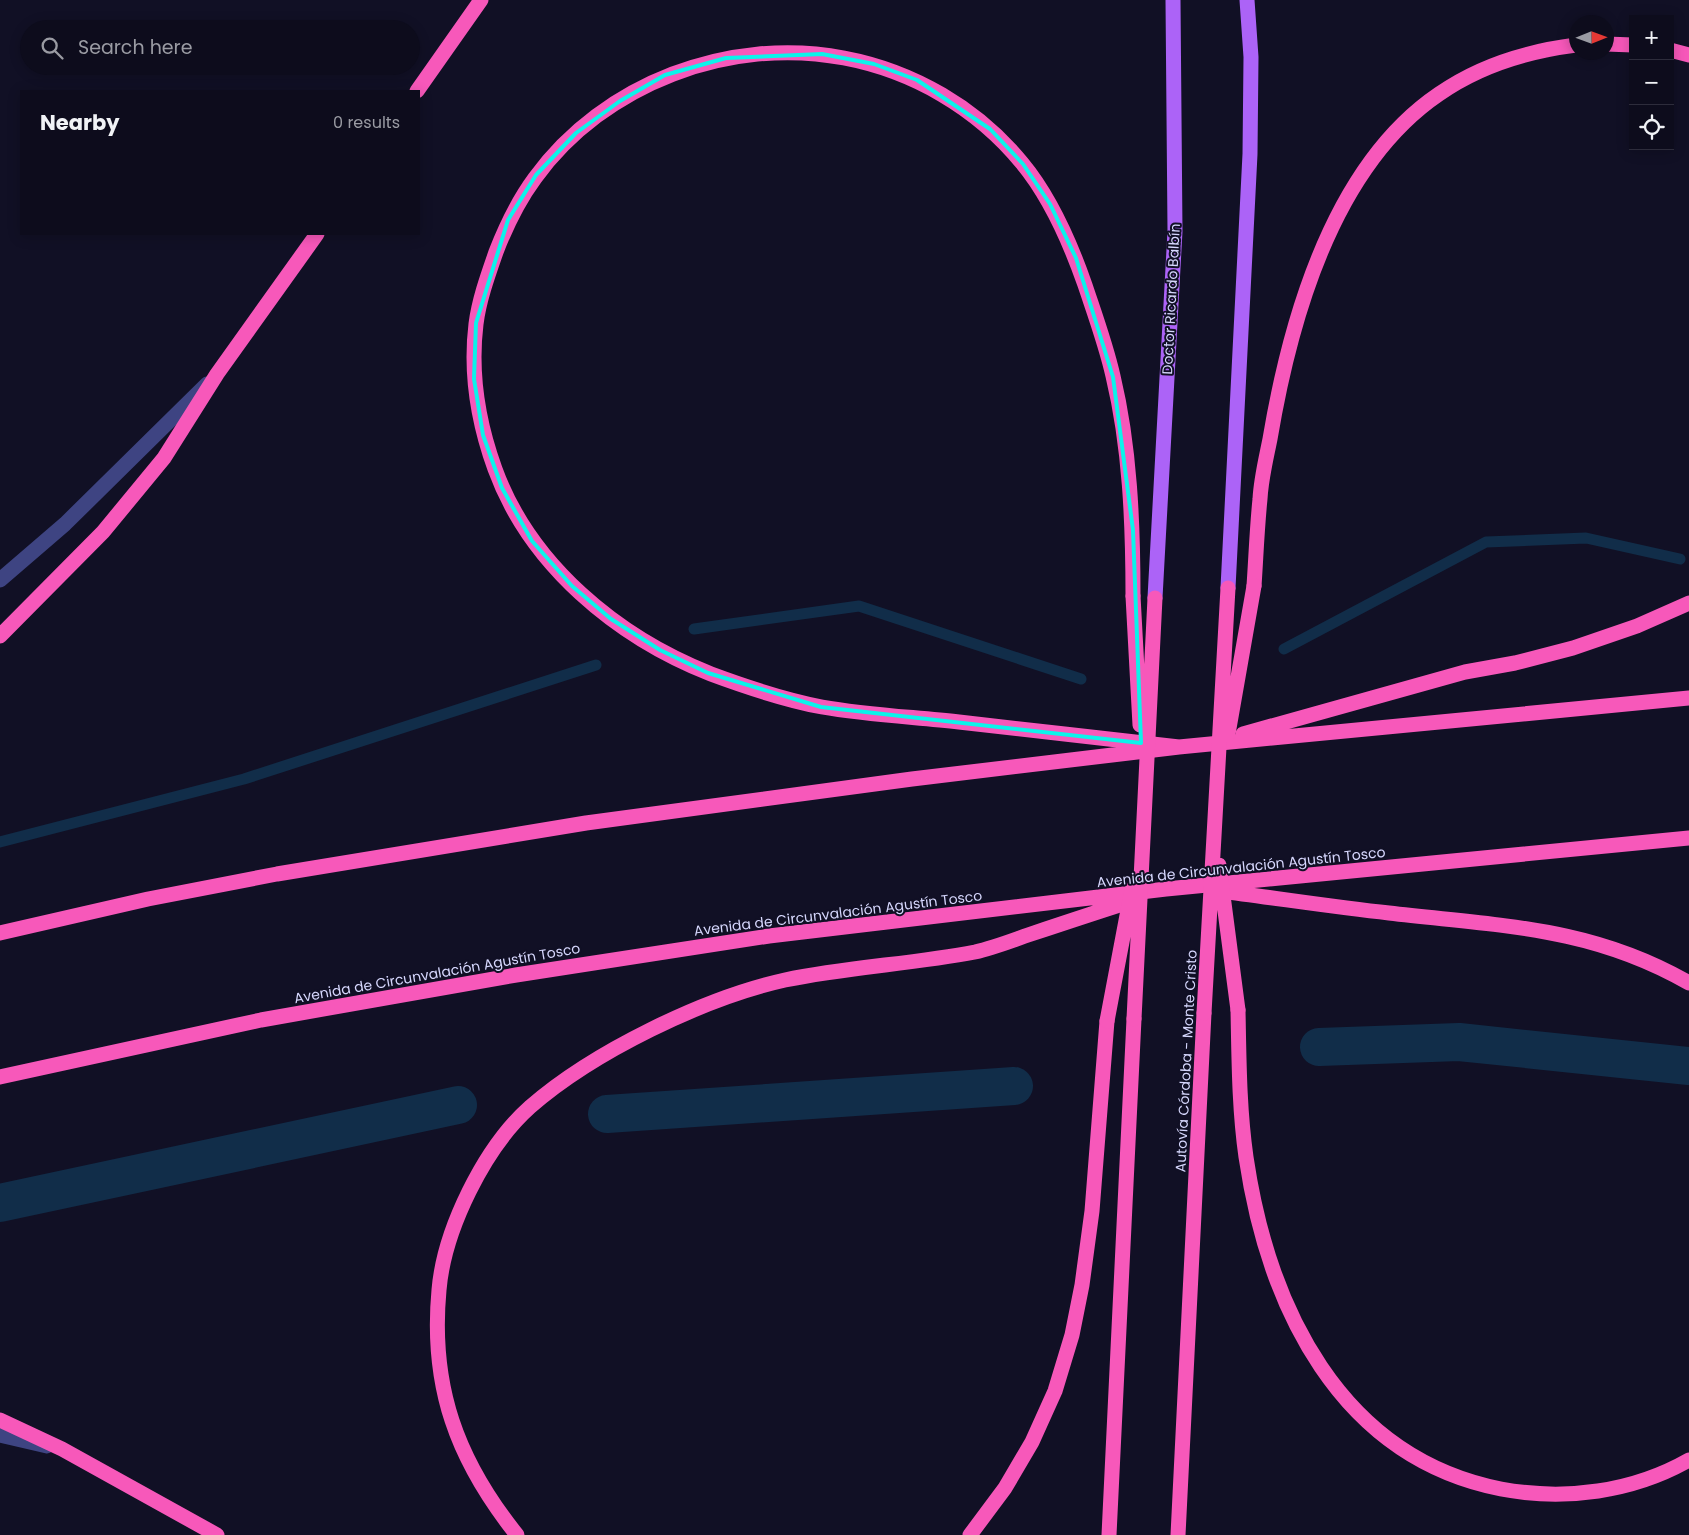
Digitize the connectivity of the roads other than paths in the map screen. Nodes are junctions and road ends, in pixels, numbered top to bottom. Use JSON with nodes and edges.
{"nodes":[{"id":1,"x":481,"y":0,"type":"edge"},
{"id":2,"x":1173,"y":0,"type":"edge"},
{"id":3,"x":1247,"y":0,"type":"edge"},
{"id":4,"x":1614,"y":44,"type":"edge"},
{"id":5,"x":1629,"y":44,"type":"edge"},
{"id":6,"x":1569,"y":46,"type":"edge"},
{"id":7,"x":1674,"y":51,"type":"edge"},
{"id":8,"x":1689,"y":55,"type":"edge"},
{"id":9,"x":418,"y":90,"type":"edge"},
{"id":10,"x":316,"y":235,"type":"edge"},
{"id":11,"x":217,"y":374,"type":"junction"},
{"id":12,"x":0,"y":580,"type":"edge"},
{"id":13,"x":1228,"y":588,"type":"joint"},
{"id":14,"x":1155,"y":598,"type":"joint"},
{"id":15,"x":1689,"y":603,"type":"edge"},
{"id":16,"x":0,"y":636,"type":"edge"},
{"id":17,"x":1689,"y":698,"type":"edge"},
{"id":18,"x":1202,"y":745,"type":"junction"},
{"id":19,"x":1179,"y":747,"type":"junction"},
{"id":20,"x":1216,"y":802,"type":"junction"},
{"id":21,"x":1144,"y":807,"type":"junction"},
{"id":22,"x":1214,"y":827,"type":"junction"},
{"id":23,"x":1143,"y":832,"type":"junction"},
{"id":24,"x":1689,"y":838,"type":"edge"},
{"id":25,"x":1191,"y":887,"type":"junction"},
{"id":26,"x":1166,"y":889,"type":"junction"},
{"id":27,"x":0,"y":933,"type":"edge"},
{"id":28,"x":1689,"y":983,"type":"edge"},
{"id":29,"x":0,"y":1077,"type":"edge"},
{"id":30,"x":0,"y":1420,"type":"edge"},
{"id":31,"x":0,"y":1435,"type":"edge"},
{"id":32,"x":62,"y":1449,"type":"junction"},
{"id":33,"x":1689,"y":1460,"type":"edge"},
{"id":34,"x":218,"y":1535,"type":"edge"},
{"id":35,"x":517,"y":1535,"type":"edge"},
{"id":36,"x":970,"y":1535,"type":"edge"},
{"id":37,"x":1109,"y":1535,"type":"edge"},
{"id":38,"x":1178,"y":1535,"type":"edge"}],
"edges":[{"from":1,"to":9,"type":"highway"},
{"from":2,"to":14,"type":"main road","name":"Doctor Ricardo Balbín"},
{"from":3,"to":13,"type":"main road"},
{"from":4,"to":5,"type":"highway"},
{"from":6,"to":20,"type":"highway","bridge":true},
{"from":7,"to":8,"type":"highway"},
{"from":10,"to":11,"type":"highway"},
{"from":11,"to":12,"type":"street"},
{"from":11,"to":16,"type":"highway"},
{"from":13,"to":20,"type":"highway","name":"Autovía Córdoba - Monte Cristo","bridge":true},
{"from":14,"to":21,"type":"highway","bridge":true},
{"from":15,"to":18,"type":"highway"},
{"from":17,"to":18,"type":"highway"},
{"from":18,"to":19,"type":"highway"},
{"from":19,"to":21,"type":"highway","bridge":true},
{"from":19,"to":27,"type":"highway"},
{"from":20,"to":22,"type":"highway","name":"Autovía Córdoba - Monte Cristo","bridge":true},
{"from":21,"to":23,"type":"highway","bridge":true},
{"from":22,"to":33,"type":"highway","bridge":true},
{"from":22,"to":38,"type":"highway","name":"Autovía Córdoba - Monte Cristo","bridge":true},
{"from":23,"to":36,"type":"highway","bridge":true},
{"from":23,"to":37,"type":"highway","bridge":true},
{"from":24,"to":25,"type":"highway","name":"Avenida de Circunvalación Agustín Tosco"},
{"from":25,"to":26,"type":"highway","name":"Avenida de Circunvalación Agustín Tosco"},
{"from":25,"to":28,"type":"highway"},
{"from":26,"to":29,"type":"highway","name":"Avenida de Circunvalación Agustín Tosco"},
{"from":26,"to":35,"type":"highway"},
{"from":30,"to":32,"type":"highway"},
{"from":31,"to":32,"type":"street"},
{"from":32,"to":34,"type":"highway"}]}
